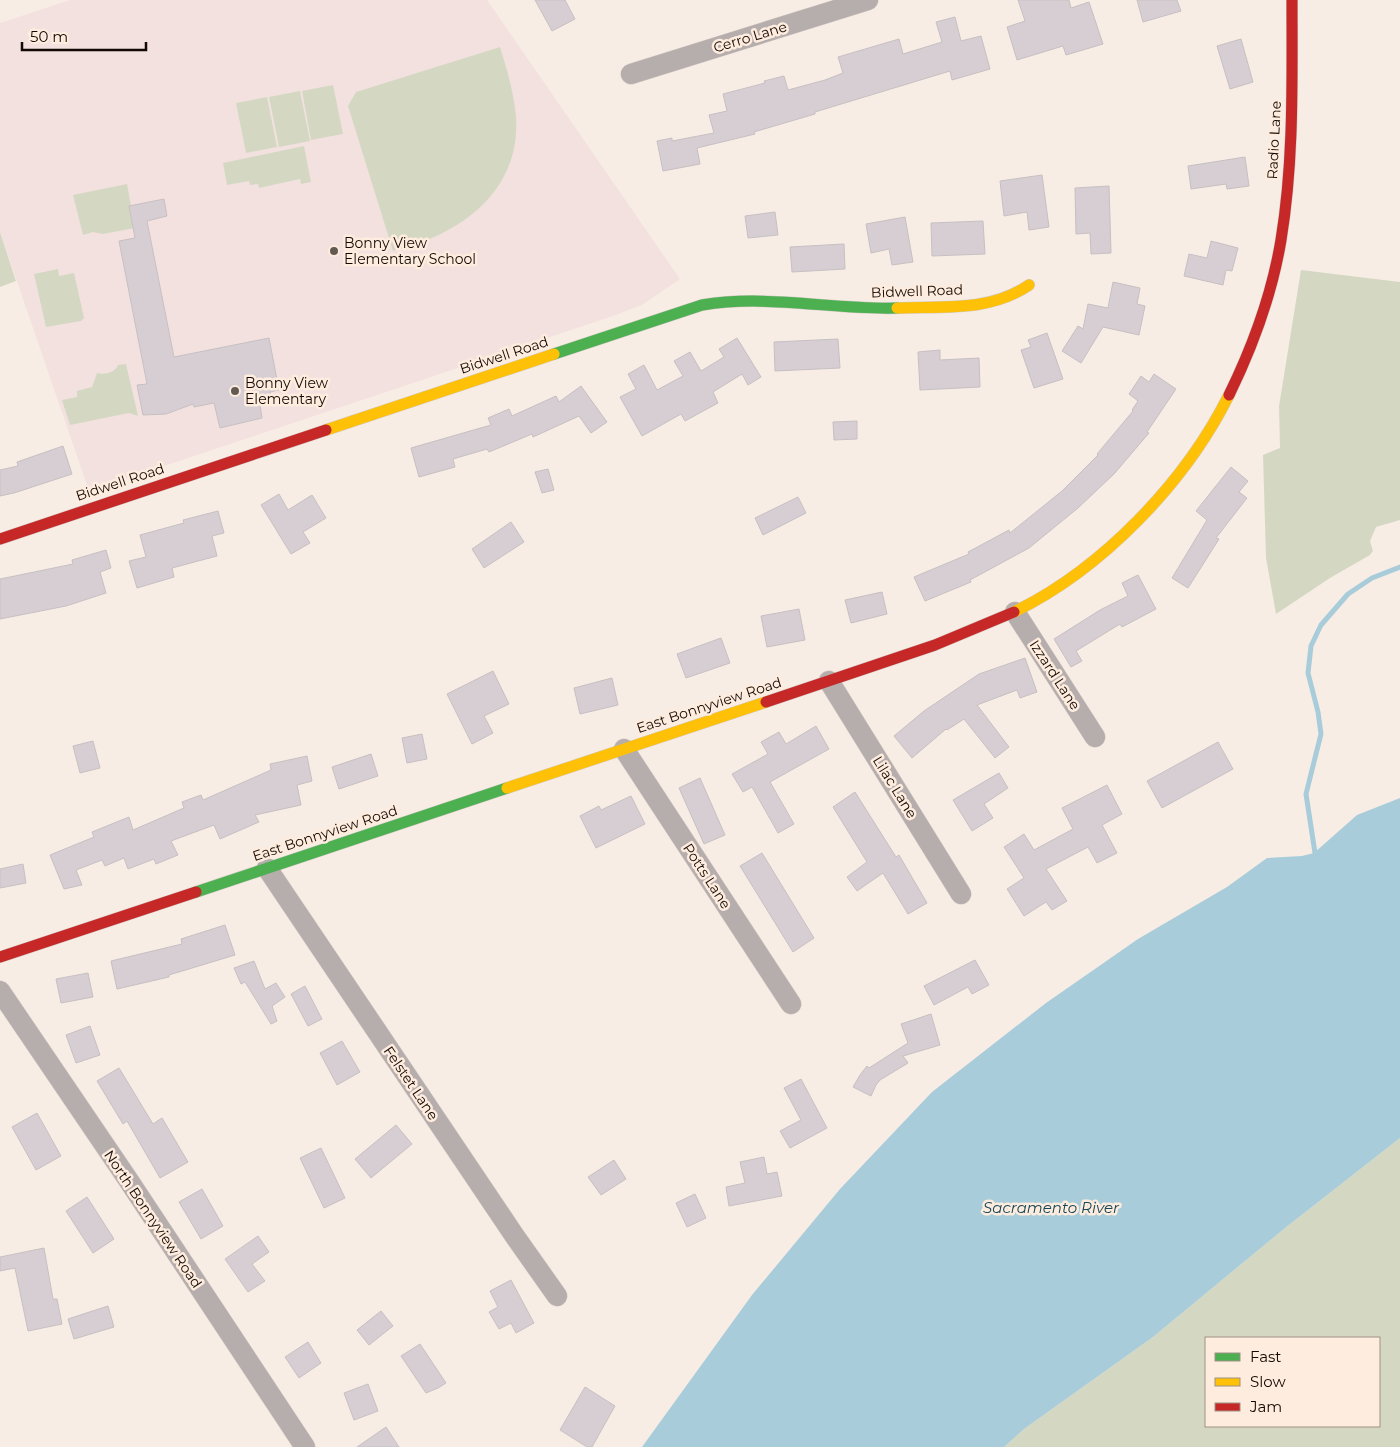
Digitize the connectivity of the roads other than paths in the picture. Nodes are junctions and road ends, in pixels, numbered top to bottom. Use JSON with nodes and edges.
{"nodes":[{"id":1,"x":868,"y":0,"type":"edge"},
{"id":2,"x":1292,"y":0,"type":"edge"},
{"id":3,"x":631,"y":74,"type":"dead end"},
{"id":4,"x":1273,"y":281,"type":"joint"},
{"id":5,"x":1029,"y":284,"type":"dead end"},
{"id":6,"x":0,"y":538,"type":"edge"},
{"id":7,"x":1015,"y":612,"type":"junction"},
{"id":8,"x":829,"y":681,"type":"junction"},
{"id":9,"x":1096,"y":737,"type":"dead end"},
{"id":10,"x":624,"y":749,"type":"junction"},
{"id":11,"x":267,"y":868,"type":"junction"},
{"id":12,"x":961,"y":894,"type":"dead end"},
{"id":13,"x":0,"y":957,"type":"edge"},
{"id":14,"x":0,"y":991,"type":"edge"},
{"id":15,"x":791,"y":1004,"type":"dead end"},
{"id":16,"x":557,"y":1296,"type":"dead end"},
{"id":17,"x":305,"y":1447,"type":"edge"}],
"edges":[{"from":1,"to":3,"type":"street","name":"Cerro Lane"},
{"from":2,"to":4,"type":"street","name":"Radio Lane"},
{"from":4,"to":7,"type":"street","name":"East Bonnyview Road"},
{"from":5,"to":6,"type":"street","name":"Bidwell Road"},
{"from":7,"to":8,"type":"street","name":"East Bonnyview Road"},
{"from":7,"to":9,"type":"street","name":"Izzard Lane"},
{"from":8,"to":10,"type":"street","name":"East Bonnyview Road"},
{"from":8,"to":12,"type":"street","name":"Lilac Lane"},
{"from":10,"to":11,"type":"street","name":"East Bonnyview Road"},
{"from":10,"to":15,"type":"street","name":"Potts Lane"},
{"from":11,"to":13,"type":"street","name":"East Bonnyview Road"},
{"from":11,"to":16,"type":"street","name":"Felstet Lane"},
{"from":14,"to":17,"type":"street","name":"North Bonnyview Road"}]}
